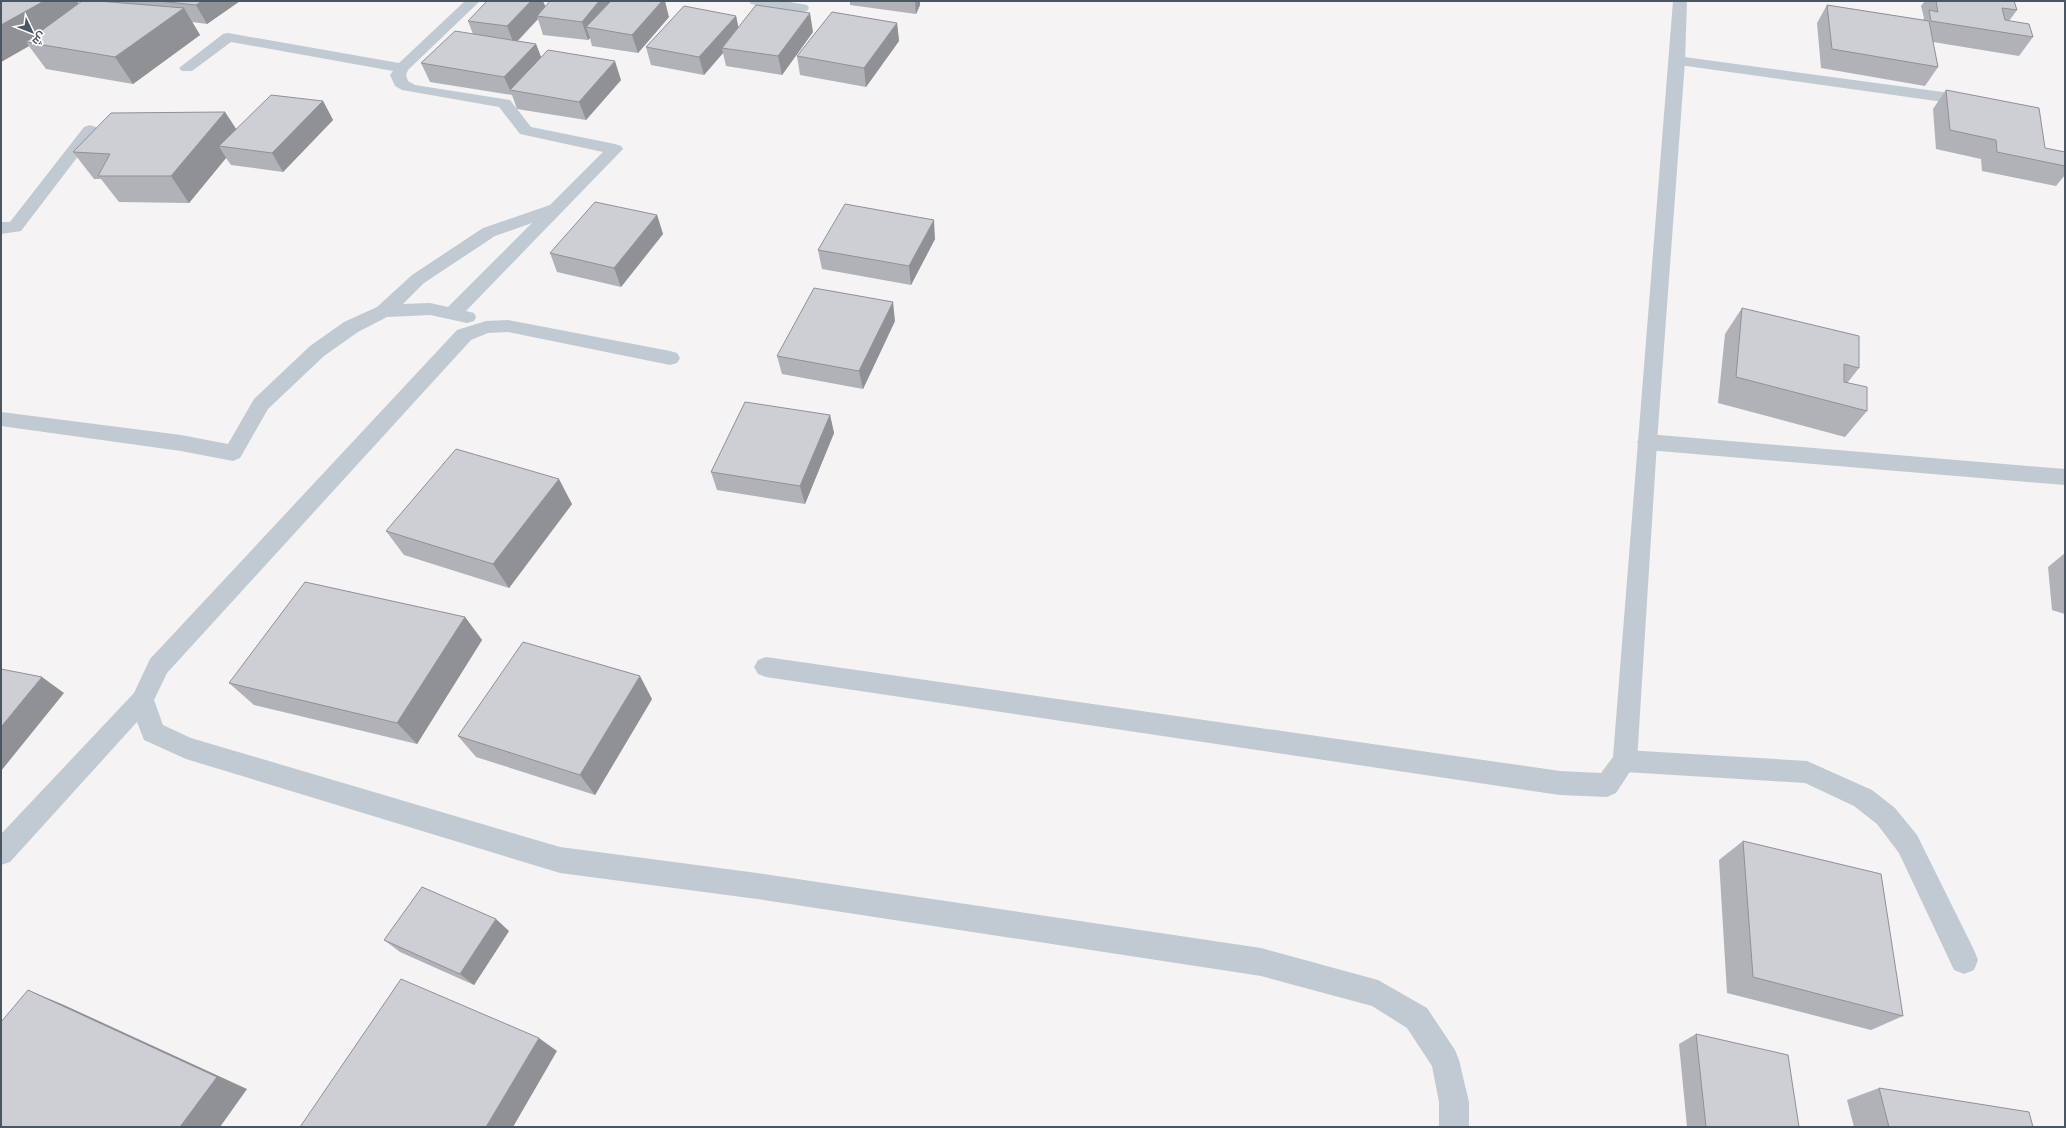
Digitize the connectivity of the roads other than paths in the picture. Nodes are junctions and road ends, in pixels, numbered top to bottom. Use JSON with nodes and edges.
{"nodes":[{"id":1,"x":473,"y":1,"type":"edge"},
{"id":2,"x":756,"y":1,"type":"edge"},
{"id":3,"x":1680,"y":1,"type":"edge"},
{"id":4,"x":802,"y":8,"type":"dead end"},
{"id":5,"x":1678,"y":61,"type":"junction"},
{"id":6,"x":187,"y":68,"type":"dead end"},
{"id":7,"x":402,"y":68,"type":"junction"},
{"id":8,"x":1989,"y":103,"type":"edge"},
{"id":9,"x":90,"y":130,"type":"dead end"},
{"id":10,"x":557,"y":208,"type":"junction"},
{"id":11,"x":1,"y":228,"type":"edge"},
{"id":12,"x":384,"y":311,"type":"junction"},
{"id":13,"x":453,"y":313,"type":"junction"},
{"id":14,"x":486,"y":327,"type":"junction"},
{"id":15,"x":670,"y":358,"type":"dead end"},
{"id":16,"x":1,"y":419,"type":"edge"},
{"id":17,"x":1647,"y":442,"type":"junction"},
{"id":18,"x":2065,"y":477,"type":"edge"},
{"id":19,"x":766,"y":667,"type":"dead end"},
{"id":20,"x":142,"y":700,"type":"junction"},
{"id":21,"x":1625,"y":761,"type":"junction"},
{"id":22,"x":1,"y":853,"type":"edge"},
{"id":23,"x":1964,"y":960,"type":"dead end"},
{"id":24,"x":1454,"y":1127,"type":"edge"}],
"edges":[{"from":1,"to":7,"type":"street"},
{"from":2,"to":4,"type":"street"},
{"from":3,"to":5,"type":"street"},
{"from":5,"to":8,"type":"street"},
{"from":5,"to":17,"type":"street"},
{"from":6,"to":7,"type":"street"},
{"from":7,"to":10,"type":"street"},
{"from":9,"to":11,"type":"street"},
{"from":10,"to":12,"type":"street"},
{"from":10,"to":13,"type":"street"},
{"from":12,"to":13,"type":"street"},
{"from":12,"to":16,"type":"street"},
{"from":13,"to":14,"type":"street"},
{"from":14,"to":15,"type":"street"},
{"from":14,"to":20,"type":"street"},
{"from":17,"to":18,"type":"street"},
{"from":17,"to":21,"type":"street"},
{"from":19,"to":21,"type":"street"},
{"from":20,"to":22,"type":"street"},
{"from":20,"to":24,"type":"street"},
{"from":21,"to":23,"type":"street"}]}
